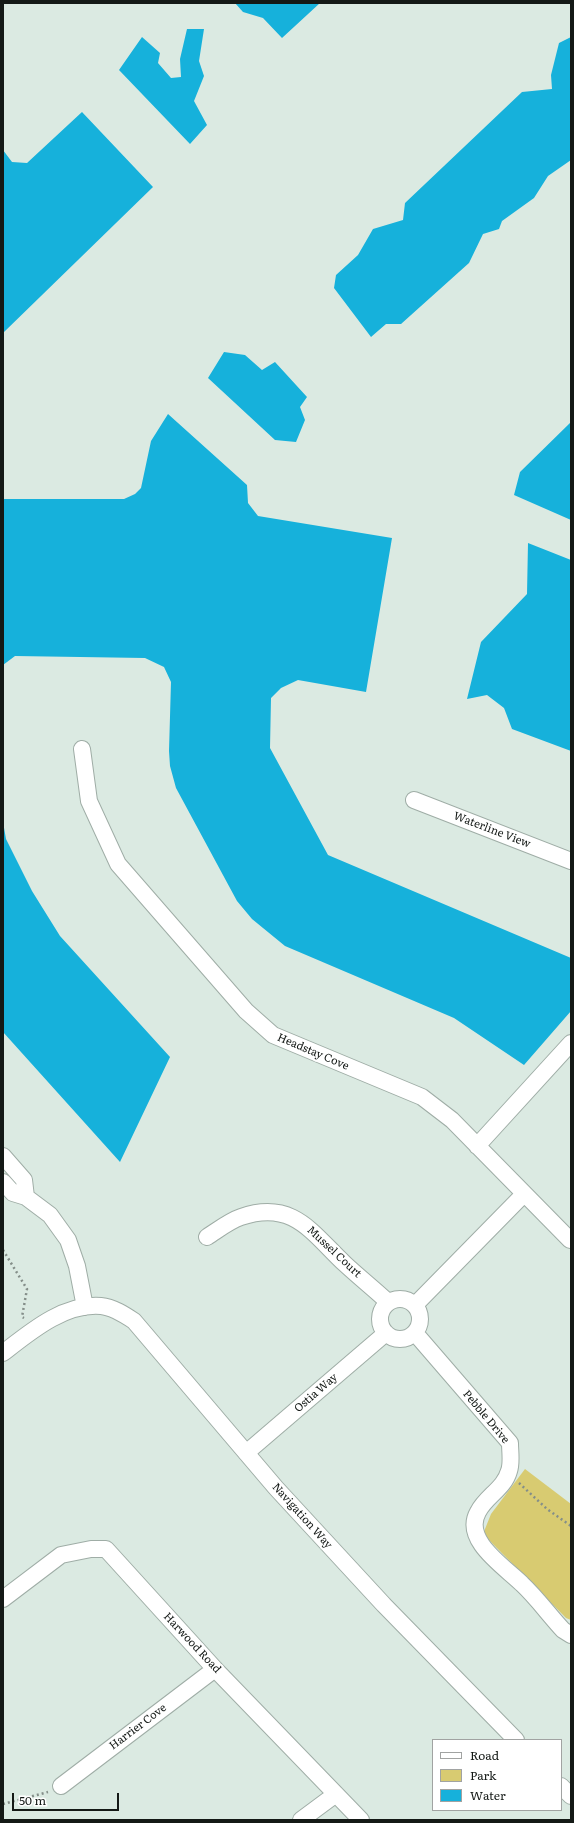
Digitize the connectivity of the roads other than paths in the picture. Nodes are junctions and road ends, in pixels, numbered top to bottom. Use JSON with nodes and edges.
{"nodes":[{"id":1,"x":82,"y":749,"type":"dead end"},
{"id":2,"x":414,"y":800,"type":"dead end"},
{"id":3,"x":571,"y":861,"type":"edge"},
{"id":4,"x":571,"y":1043,"type":"edge"},
{"id":5,"x":477,"y":1146,"type":"junction"},
{"id":6,"x":3,"y":1156,"type":"edge"},
{"id":7,"x":3,"y":1182,"type":"edge"},
{"id":8,"x":524,"y":1194,"type":"junction"},
{"id":9,"x":26,"y":1197,"type":"junction"},
{"id":10,"x":207,"y":1237,"type":"dead end"},
{"id":11,"x":570,"y":1240,"type":"edge"},
{"id":12,"x":388,"y":1302,"type":"junction"},
{"id":13,"x":415,"y":1305,"type":"junction"},
{"id":14,"x":85,"y":1307,"type":"junction"},
{"id":15,"x":386,"y":1333,"type":"junction"},
{"id":16,"x":415,"y":1333,"type":"junction"},
{"id":17,"x":6,"y":1346,"type":"edge"},
{"id":18,"x":246,"y":1454,"type":"junction"},
{"id":19,"x":3,"y":1599,"type":"edge"},
{"id":20,"x":571,"y":1635,"type":"edge"},
{"id":21,"x":215,"y":1669,"type":"junction"},
{"id":22,"x":515,"y":1739,"type":"edge"},
{"id":23,"x":62,"y":1786,"type":"road end"},
{"id":24,"x":562,"y":1787,"type":"edge"},
{"id":25,"x":336,"y":1794,"type":"junction"},
{"id":26,"x":571,"y":1796,"type":"edge"},
{"id":27,"x":301,"y":1820,"type":"edge"},
{"id":28,"x":361,"y":1820,"type":"edge"}],
"edges":[{"from":1,"to":5,"type":"street","name":"Headstay Cove"},
{"from":2,"to":3,"type":"street","name":"Waterline View"},
{"from":4,"to":5,"type":"street"},
{"from":5,"to":8,"type":"street","name":"Headstay Cove"},
{"from":6,"to":9,"type":"street"},
{"from":7,"to":9,"type":"street"},
{"from":8,"to":11,"type":"street","name":"Headstay Cove"},
{"from":8,"to":13,"type":"street"},
{"from":9,"to":14,"type":"street"},
{"from":10,"to":12,"type":"street","name":"Mussel Court"},
{"from":12,"to":13,"type":"street"},
{"from":12,"to":15,"type":"street"},
{"from":13,"to":16,"type":"street"},
{"from":14,"to":17,"type":"street","name":"Navigation Way"},
{"from":14,"to":18,"type":"street","name":"Navigation Way"},
{"from":15,"to":16,"type":"street"},
{"from":15,"to":18,"type":"street","name":"Ostia Way"},
{"from":16,"to":20,"type":"street","name":"Pebble Drive"},
{"from":18,"to":22,"type":"street","name":"Navigation Way"},
{"from":19,"to":21,"type":"street","name":"Harwood Road"},
{"from":21,"to":23,"type":"street","name":"Harrier Cove"},
{"from":21,"to":25,"type":"street","name":"Harwood Road"},
{"from":24,"to":26,"type":"street"},
{"from":25,"to":27,"type":"street"},
{"from":25,"to":28,"type":"street","name":"Harwood Road"}]}
